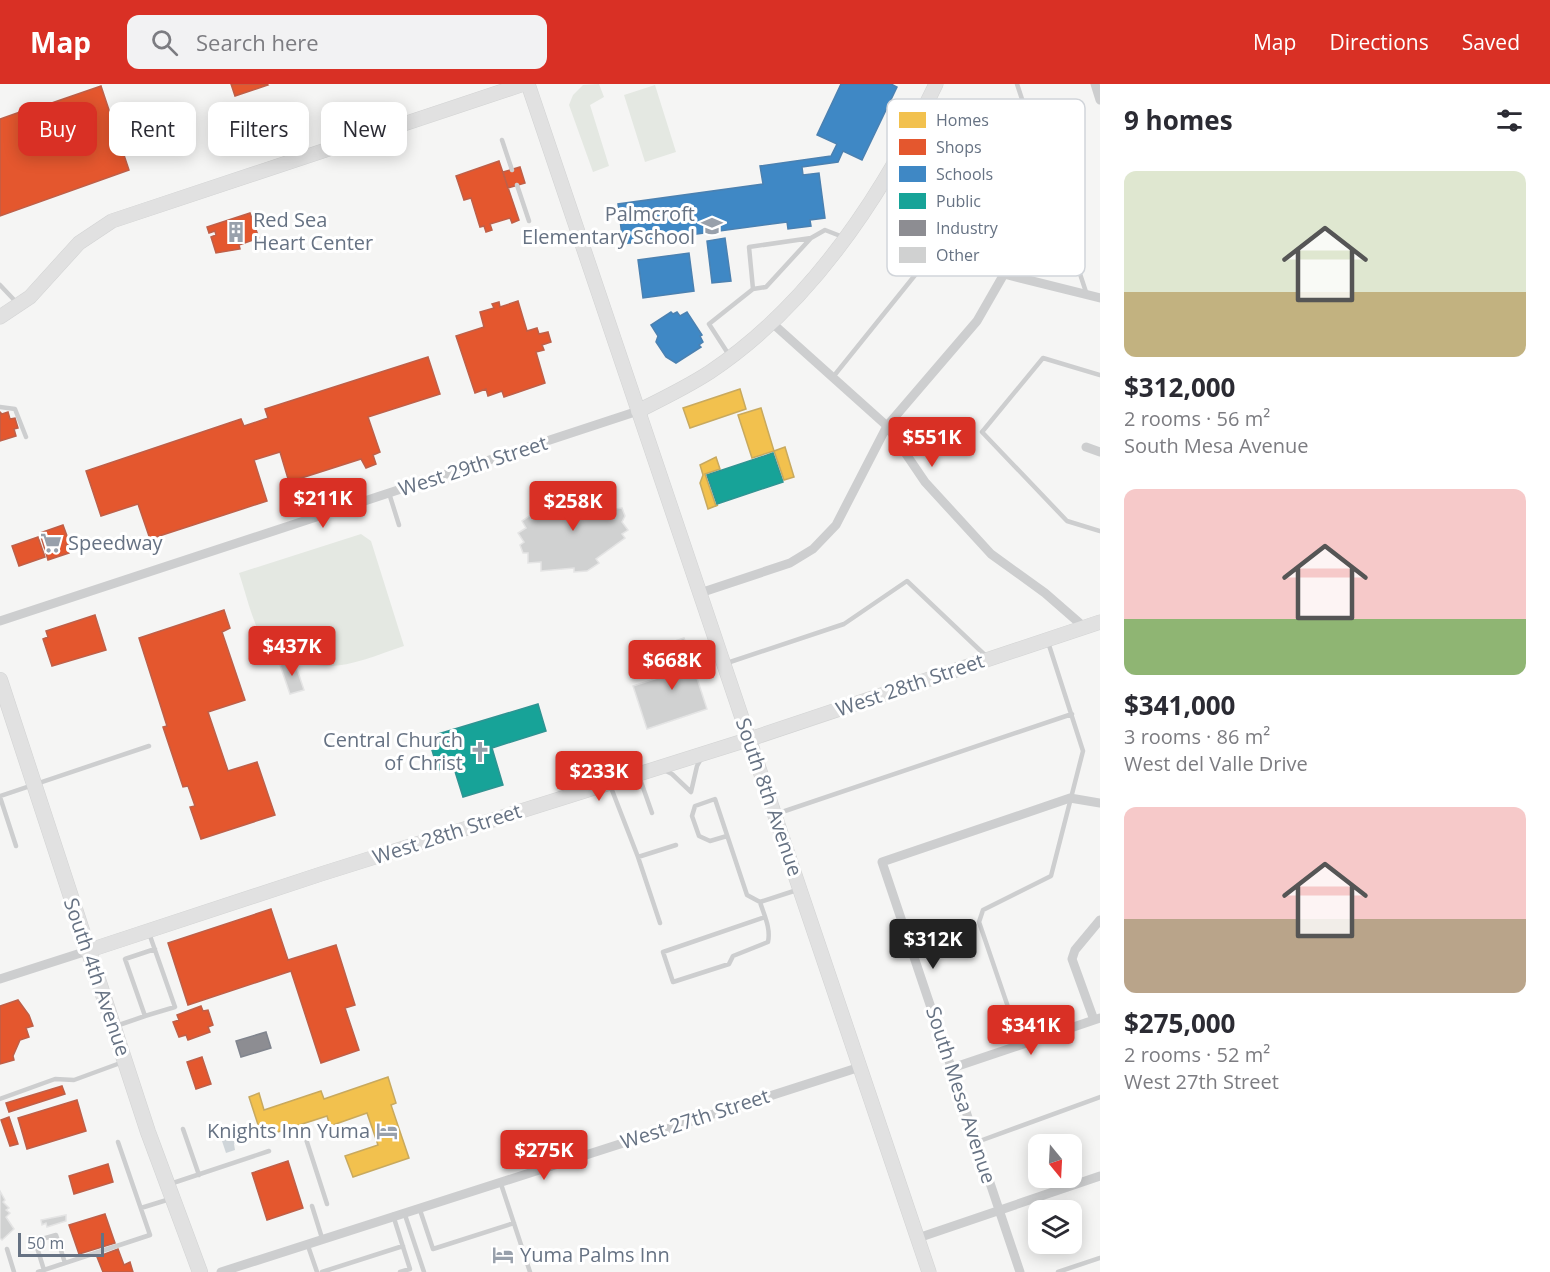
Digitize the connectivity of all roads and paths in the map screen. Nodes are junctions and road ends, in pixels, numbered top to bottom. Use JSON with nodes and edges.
{"nodes":[{"id":1,"x":524,"y":84,"type":"edge"},
{"id":2,"x":528,"y":84,"type":"edge"},
{"id":3,"x":936,"y":84,"type":"edge"},
{"id":4,"x":1017,"y":84,"type":"edge"},
{"id":5,"x":1095,"y":84,"type":"edge"},
{"id":6,"x":929,"y":99,"type":"edge"},
{"id":7,"x":1022,"y":99,"type":"edge"},
{"id":8,"x":1100,"y":100,"type":"edge"},
{"id":9,"x":502,"y":140,"type":"dead end"},
{"id":10,"x":512,"y":170,"type":"dead end"},
{"id":11,"x":887,"y":172,"type":"edge"},
{"id":12,"x":517,"y":185,"type":"dead end"},
{"id":13,"x":529,"y":221,"type":"dead end"},
{"id":14,"x":811,"y":238,"type":"junction"},
{"id":15,"x":845,"y":238,"type":"junction"},
{"id":16,"x":914,"y":276,"type":"edge"},
{"id":17,"x":1003,"y":276,"type":"edge"},
{"id":18,"x":1012,"y":276,"type":"edge"},
{"id":19,"x":1081,"y":276,"type":"edge"},
{"id":20,"x":0,"y":285,"type":"edge"},
{"id":21,"x":753,"y":289,"type":"junction"},
{"id":22,"x":1087,"y":295,"type":"junction"},
{"id":23,"x":1100,"y":298,"type":"edge"},
{"id":24,"x":20,"y":306,"type":"junction"},
{"id":25,"x":0,"y":317,"type":"edge"},
{"id":26,"x":771,"y":322,"type":"junction"},
{"id":27,"x":730,"y":357,"type":"junction"},
{"id":28,"x":1100,"y":375,"type":"edge"},
{"id":29,"x":833,"y":377,"type":"junction"},
{"id":30,"x":0,"y":407,"type":"edge"},
{"id":31,"x":638,"y":411,"type":"junction"},
{"id":32,"x":887,"y":426,"type":"junction"},
{"id":33,"x":26,"y":437,"type":"dead end"},
{"id":34,"x":1086,"y":447,"type":"dead end"},
{"id":35,"x":1100,"y":452,"type":"edge"},
{"id":36,"x":389,"y":493,"type":"junction"},
{"id":37,"x":399,"y":525,"type":"dead end"},
{"id":38,"x":1100,"y":531,"type":"edge"},
{"id":39,"x":700,"y":593,"type":"junction"},
{"id":40,"x":0,"y":621,"type":"edge"},
{"id":41,"x":1100,"y":622,"type":"edge"},
{"id":42,"x":1084,"y":627,"type":"junction"},
{"id":43,"x":1048,"y":639,"type":"junction"},
{"id":44,"x":988,"y":659,"type":"junction"},
{"id":45,"x":724,"y":664,"type":"junction"},
{"id":46,"x":0,"y":680,"type":"edge"},
{"id":47,"x":1072,"y":714,"type":"junction"},
{"id":48,"x":750,"y":739,"type":"junction"},
{"id":49,"x":149,"y":746,"type":"dead end"},
{"id":50,"x":704,"y":754,"type":"junction"},
{"id":51,"x":659,"y":767,"type":"junction"},
{"id":52,"x":639,"y":774,"type":"junction"},
{"id":53,"x":609,"y":783,"type":"junction"},
{"id":54,"x":33,"y":785,"type":"junction"},
{"id":55,"x":690,"y":792,"type":"junction"},
{"id":56,"x":0,"y":796,"type":"edge"},
{"id":57,"x":1070,"y":798,"type":"junction"},
{"id":58,"x":1100,"y":803,"type":"edge"},
{"id":59,"x":695,"y":806,"type":"junction"},
{"id":60,"x":652,"y":813,"type":"dead end"},
{"id":61,"x":775,"y":814,"type":"junction"},
{"id":62,"x":727,"y":836,"type":"junction"},
{"id":63,"x":676,"y":845,"type":"dead end"},
{"id":64,"x":16,"y":846,"type":"dead end"},
{"id":65,"x":638,"y":857,"type":"junction"},
{"id":66,"x":800,"y":889,"type":"junction"},
{"id":67,"x":760,"y":902,"type":"junction"},
{"id":68,"x":765,"y":917,"type":"junction"},
{"id":69,"x":1100,"y":920,"type":"edge"},
{"id":70,"x":660,"y":923,"type":"dead end"},
{"id":71,"x":148,"y":930,"type":"junction"},
{"id":72,"x":155,"y":949,"type":"junction"},
{"id":73,"x":87,"y":951,"type":"junction"},
{"id":74,"x":0,"y":979,"type":"edge"},
{"id":75,"x":145,"y":1016,"type":"junction"},
{"id":76,"x":1097,"y":1019,"type":"edge"},
{"id":77,"x":113,"y":1027,"type":"junction"},
{"id":78,"x":1021,"y":1045,"type":"junction"},
{"id":79,"x":125,"y":1061,"type":"junction"},
{"id":80,"x":860,"y":1067,"type":"junction"},
{"id":81,"x":952,"y":1068,"type":"junction"},
{"id":82,"x":1100,"y":1097,"type":"edge"},
{"id":83,"x":0,"y":1099,"type":"edge"},
{"id":84,"x":183,"y":1129,"type":"dead end"},
{"id":85,"x":306,"y":1139,"type":"dead end"},
{"id":86,"x":118,"y":1142,"type":"dead end"},
{"id":87,"x":977,"y":1142,"type":"junction"},
{"id":88,"x":269,"y":1151,"type":"dead end"},
{"id":89,"x":199,"y":1174,"type":"junction"},
{"id":90,"x":1100,"y":1176,"type":"edge"},
{"id":91,"x":500,"y":1181,"type":"junction"},
{"id":92,"x":170,"y":1192,"type":"junction"},
{"id":93,"x":327,"y":1204,"type":"dead end"},
{"id":94,"x":312,"y":1206,"type":"dead end"},
{"id":95,"x":419,"y":1207,"type":"junction"},
{"id":96,"x":141,"y":1208,"type":"junction"},
{"id":97,"x":999,"y":1210,"type":"junction"},
{"id":98,"x":404,"y":1212,"type":"junction"},
{"id":99,"x":393,"y":1215,"type":"junction"},
{"id":100,"x":514,"y":1223,"type":"junction"},
{"id":101,"x":322,"y":1238,"type":"junction"},
{"id":102,"x":918,"y":1238,"type":"junction"},
{"id":103,"x":307,"y":1243,"type":"junction"},
{"id":104,"x":403,"y":1246,"type":"junction"},
{"id":105,"x":7,"y":1249,"type":"dead end"},
{"id":106,"x":1100,"y":1258,"type":"edge"},
{"id":107,"x":65,"y":1263,"type":"junction"},
{"id":108,"x":236,"y":1270,"type":"edge"},
{"id":109,"x":41,"y":1271,"type":"edge"},
{"id":110,"x":14,"y":1272,"type":"edge"},
{"id":111,"x":200,"y":1272,"type":"edge"},
{"id":112,"x":221,"y":1272,"type":"edge"},
{"id":113,"x":317,"y":1272,"type":"edge"},
{"id":114,"x":322,"y":1272,"type":"edge"},
{"id":115,"x":400,"y":1272,"type":"edge"},
{"id":116,"x":424,"y":1272,"type":"edge"},
{"id":117,"x":530,"y":1272,"type":"edge"},
{"id":118,"x":929,"y":1272,"type":"edge"},
{"id":119,"x":1020,"y":1272,"type":"edge"},
{"id":120,"x":1058,"y":1272,"type":"edge"}],
"edges":[{"from":1,"to":24,"type":"street"},
{"from":2,"to":31,"type":"street","name":"South 8th Avenue"},
{"from":3,"to":6,"type":"street"},
{"from":4,"to":7,"type":"lane"},
{"from":5,"to":8,"type":"street"},
{"from":9,"to":10,"type":"lane"},
{"from":11,"to":15,"type":"street"},
{"from":12,"to":13,"type":"lane"},
{"from":14,"to":15,"type":"lane"},
{"from":14,"to":21,"type":"lane"},
{"from":14,"to":21,"type":"lane"},
{"from":15,"to":26,"type":"street"},
{"from":16,"to":29,"type":"lane"},
{"from":17,"to":32,"type":"street"},
{"from":18,"to":22,"type":"street"},
{"from":19,"to":22,"type":"lane"},
{"from":20,"to":24,"type":"lane"},
{"from":21,"to":27,"type":"lane"},
{"from":22,"to":23,"type":"street"},
{"from":24,"to":25,"type":"street"},
{"from":26,"to":27,"type":"street"},
{"from":26,"to":29,"type":"street"},
{"from":27,"to":31,"type":"street"},
{"from":28,"to":38,"type":"lane"},
{"from":29,"to":32,"type":"street"},
{"from":30,"to":33,"type":"lane"},
{"from":31,"to":36,"type":"street","name":"West 29th Street"},
{"from":31,"to":39,"type":"street","name":"South 8th Avenue"},
{"from":32,"to":39,"type":"street"},
{"from":32,"to":42,"type":"street"},
{"from":34,"to":35,"type":"street"},
{"from":36,"to":37,"type":"lane"},
{"from":36,"to":40,"type":"street","name":"West 29th Street"},
{"from":39,"to":45,"type":"street","name":"South 8th Avenue"},
{"from":41,"to":42,"type":"street","name":"West 28th Street"},
{"from":42,"to":43,"type":"street","name":"West 28th Street"},
{"from":43,"to":44,"type":"street","name":"West 28th Street"},
{"from":43,"to":47,"type":"lane"},
{"from":44,"to":45,"type":"lane"},
{"from":44,"to":48,"type":"street","name":"West 28th Street"},
{"from":45,"to":48,"type":"street","name":"South 8th Avenue"},
{"from":46,"to":54,"type":"main road","name":"South 4th Avenue"},
{"from":47,"to":57,"type":"lane"},
{"from":47,"to":61,"type":"lane"},
{"from":48,"to":50,"type":"street","name":"West 28th Street"},
{"from":48,"to":61,"type":"street","name":"South 8th Avenue"},
{"from":49,"to":54,"type":"lane"},
{"from":50,"to":51,"type":"street","name":"West 28th Street"},
{"from":50,"to":55,"type":"lane"},
{"from":51,"to":52,"type":"street","name":"West 28th Street"},
{"from":51,"to":55,"type":"lane"},
{"from":52,"to":53,"type":"street","name":"West 28th Street"},
{"from":52,"to":60,"type":"lane"},
{"from":53,"to":65,"type":"lane"},
{"from":53,"to":71,"type":"street","name":"West 28th Street"},
{"from":54,"to":56,"type":"lane"},
{"from":54,"to":73,"type":"main road","name":"South 4th Avenue"},
{"from":55,"to":59,"type":"lane"},
{"from":56,"to":64,"type":"lane"},
{"from":57,"to":58,"type":"street","name":"South Mesa Avenue"},
{"from":57,"to":78,"type":"lane"},
{"from":57,"to":81,"type":"street","name":"South Mesa Avenue"},
{"from":59,"to":62,"type":"lane"},
{"from":59,"to":62,"type":"lane"},
{"from":61,"to":66,"type":"street","name":"South 8th Avenue"},
{"from":62,"to":67,"type":"lane"},
{"from":63,"to":65,"type":"lane"},
{"from":65,"to":70,"type":"lane"},
{"from":66,"to":67,"type":"lane"},
{"from":66,"to":80,"type":"street","name":"South 8th Avenue"},
{"from":67,"to":68,"type":"lane"},
{"from":68,"to":68,"type":"lane"},
{"from":69,"to":76,"type":"street"},
{"from":71,"to":72,"type":"lane"},
{"from":71,"to":73,"type":"street","name":"West 28th Street"},
{"from":72,"to":75,"type":"lane"},
{"from":72,"to":75,"type":"lane"},
{"from":73,"to":74,"type":"street","name":"West 28th Street"},
{"from":73,"to":77,"type":"main road","name":"South 4th Avenue"},
{"from":75,"to":77,"type":"lane"},
{"from":76,"to":78,"type":"street"},
{"from":77,"to":79,"type":"main road","name":"South 4th Avenue"},
{"from":78,"to":81,"type":"street"},
{"from":79,"to":83,"type":"lane"},
{"from":79,"to":92,"type":"main road","name":"South 4th Avenue"},
{"from":80,"to":91,"type":"street","name":"West 27th Street"},
{"from":80,"to":102,"type":"street","name":"South 8th Avenue"},
{"from":81,"to":87,"type":"street","name":"South Mesa Avenue"},
{"from":82,"to":87,"type":"lane"},
{"from":84,"to":89,"type":"lane"},
{"from":85,"to":93,"type":"lane"},
{"from":86,"to":96,"type":"lane"},
{"from":87,"to":97,"type":"street","name":"South Mesa Avenue"},
{"from":88,"to":89,"type":"lane"},
{"from":89,"to":92,"type":"lane"},
{"from":90,"to":97,"type":"street"},
{"from":91,"to":95,"type":"street","name":"West 27th Street"},
{"from":91,"to":100,"type":"lane"},
{"from":92,"to":96,"type":"lane"},
{"from":92,"to":111,"type":"main road","name":"South 4th Avenue"},
{"from":94,"to":101,"type":"lane"},
{"from":95,"to":98,"type":"street","name":"West 27th Street"},
{"from":95,"to":100,"type":"lane"},
{"from":96,"to":107,"type":"lane"},
{"from":97,"to":102,"type":"street"},
{"from":97,"to":119,"type":"street","name":"South Mesa Avenue"},
{"from":98,"to":99,"type":"street","name":"West 27th Street"},
{"from":98,"to":116,"type":"lane"},
{"from":99,"to":101,"type":"street","name":"West 27th Street"},
{"from":99,"to":104,"type":"lane"},
{"from":100,"to":117,"type":"lane"},
{"from":101,"to":103,"type":"street","name":"West 27th Street"},
{"from":102,"to":118,"type":"street","name":"South 8th Avenue"},
{"from":103,"to":108,"type":"street","name":"West 27th Street"},
{"from":103,"to":113,"type":"lane"},
{"from":104,"to":114,"type":"lane"},
{"from":104,"to":115,"type":"lane"},
{"from":105,"to":110,"type":"lane"},
{"from":106,"to":120,"type":"lane"},
{"from":107,"to":109,"type":"lane"},
{"from":107,"to":109,"type":"lane"},
{"from":108,"to":112,"type":"street","name":"West 27th Street"}]}
